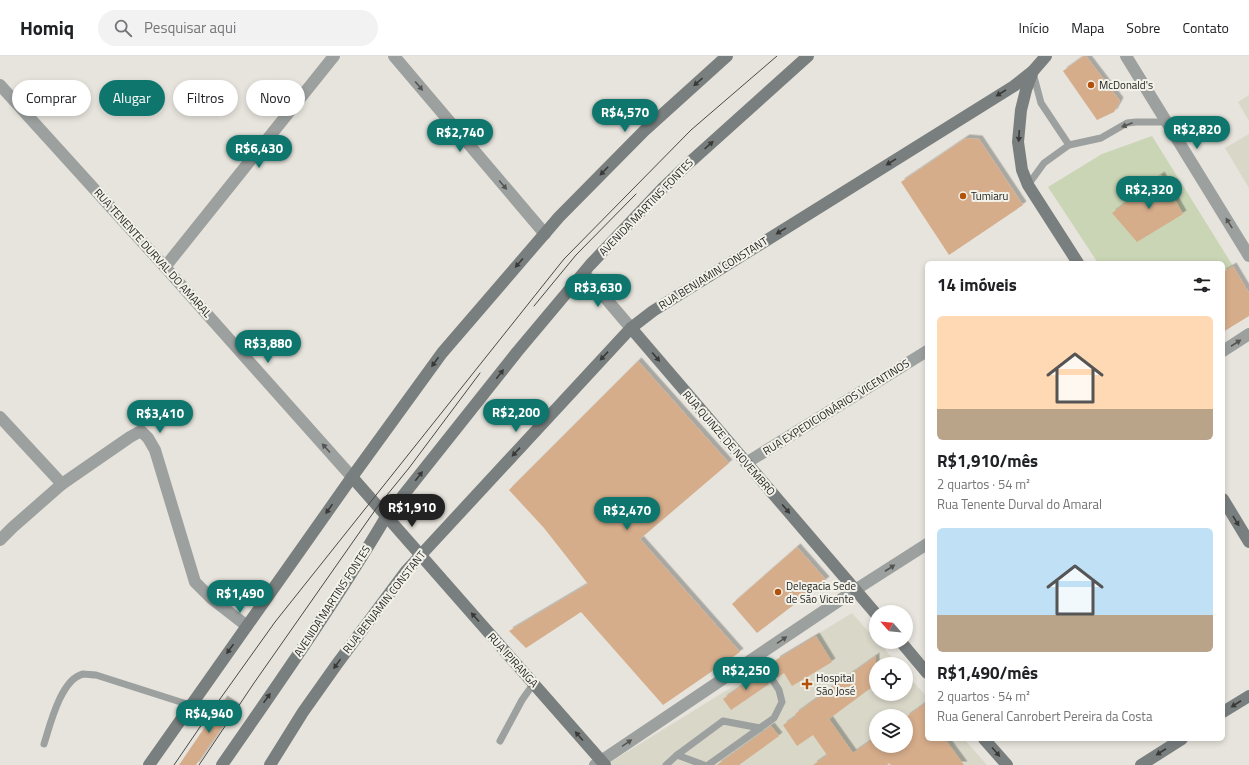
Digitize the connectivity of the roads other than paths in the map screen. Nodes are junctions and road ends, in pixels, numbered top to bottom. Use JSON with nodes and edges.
{"nodes":[{"id":1,"x":334,"y":56,"type":"edge"},
{"id":2,"x":394,"y":56,"type":"edge"},
{"id":3,"x":727,"y":56,"type":"edge"},
{"id":4,"x":808,"y":56,"type":"edge"},
{"id":5,"x":1046,"y":56,"type":"edge"},
{"id":6,"x":1126,"y":56,"type":"edge"},
{"id":7,"x":1033,"y":70,"type":"junction"},
{"id":8,"x":0,"y":85,"type":"edge"},
{"id":9,"x":1166,"y":122,"type":"junction"},
{"id":10,"x":1069,"y":145,"type":"junction"},
{"id":11,"x":1028,"y":185,"type":"junction"},
{"id":12,"x":545,"y":234,"type":"junction"},
{"id":13,"x":1249,"y":256,"type":"edge"},
{"id":14,"x":1073,"y":261,"type":"edge"},
{"id":15,"x":165,"y":267,"type":"junction"},
{"id":16,"x":584,"y":273,"type":"junction"},
{"id":17,"x":631,"y":328,"type":"junction"},
{"id":18,"x":1249,"y":334,"type":"edge"},
{"id":19,"x":1225,"y":350,"type":"edge"},
{"id":20,"x":925,"y":352,"type":"edge"},
{"id":21,"x":0,"y":417,"type":"edge"},
{"id":22,"x":746,"y":463,"type":"junction"},
{"id":23,"x":352,"y":477,"type":"junction"},
{"id":24,"x":62,"y":484,"type":"junction"},
{"id":25,"x":1225,"y":502,"type":"edge"},
{"id":26,"x":386,"y":517,"type":"junction"},
{"id":27,"x":0,"y":540,"type":"edge"},
{"id":28,"x":1249,"y":542,"type":"edge"},
{"id":29,"x":925,"y":545,"type":"edge"},
{"id":30,"x":420,"y":555,"type":"junction"},
{"id":31,"x":855,"y":590,"type":"junction"},
{"id":32,"x":869,"y":606,"type":"edge"},
{"id":33,"x":247,"y":626,"type":"junction"},
{"id":34,"x":907,"y":649,"type":"edge"},
{"id":35,"x":757,"y":656,"type":"junction"},
{"id":36,"x":925,"y":671,"type":"edge"},
{"id":37,"x":534,"y":684,"type":"junction"},
{"id":38,"x":1249,"y":696,"type":"edge"},
{"id":39,"x":190,"y":705,"type":"junction"},
{"id":40,"x":1225,"y":711,"type":"edge"},
{"id":41,"x":760,"y":728,"type":"junction"},
{"id":42,"x":500,"y":741,"type":"dead end"},
{"id":43,"x":986,"y":741,"type":"edge"},
{"id":44,"x":1179,"y":741,"type":"edge"},
{"id":45,"x":44,"y":744,"type":"dead end"},
{"id":46,"x":677,"y":755,"type":"junction"},
{"id":47,"x":600,"y":764,"type":"edge"},
{"id":48,"x":149,"y":765,"type":"edge"},
{"id":49,"x":222,"y":765,"type":"edge"},
{"id":50,"x":270,"y":765,"type":"edge"},
{"id":51,"x":666,"y":765,"type":"edge"},
{"id":52,"x":704,"y":765,"type":"edge"},
{"id":53,"x":708,"y":765,"type":"edge"},
{"id":54,"x":1007,"y":765,"type":"edge"},
{"id":55,"x":1141,"y":765,"type":"edge"}],
"edges":[{"from":1,"to":15,"type":"street"},
{"from":2,"to":12,"type":"street","one_way":true},
{"from":3,"to":12,"type":"main road","one_way":true},
{"from":16,"to":4,"type":"main road","name":"AVENIDA MARTINS FONTES","one_way":true},
{"from":5,"to":7,"type":"main road","name":"RUA BENJAMIN CONSTANT"},
{"from":6,"to":9,"type":"street"},
{"from":7,"to":10,"type":"lane"},
{"from":7,"to":11,"type":"main road","one_way":true},
{"from":7,"to":17,"type":"main road","name":"RUA BENJAMIN CONSTANT","one_way":true},
{"from":8,"to":15,"type":"street","name":"RUA TENENTE DURVAL DO AMARAL"},
{"from":9,"to":10,"type":"lane","one_way":true},
{"from":13,"to":9,"type":"street","one_way":true},
{"from":10,"to":11,"type":"lane"},
{"from":11,"to":14,"type":"main road"},
{"from":12,"to":23,"type":"main road","one_way":true},
{"from":23,"to":15,"type":"street","name":"RUA TENENTE DURVAL DO AMARAL","one_way":true},
{"from":16,"to":17,"type":"street","name":"RUA QUINZE DE NOVEMBRO"},
{"from":26,"to":16,"type":"main road","name":"AVENIDA MARTINS FONTES","one_way":true},
{"from":17,"to":22,"type":"main road","name":"RUA QUINZE DE NOVEMBRO","one_way":true},
{"from":17,"to":30,"type":"main road","name":"RUA BENJAMIN CONSTANT","one_way":true},
{"from":19,"to":18,"type":"street","one_way":true},
{"from":20,"to":22,"type":"street","name":"RUA EXPEDICIONÁRIOS VICENTINOS"},
{"from":21,"to":24,"type":"street"},
{"from":22,"to":31,"type":"main road","name":"RUA QUINZE DE NOVEMBRO","one_way":true},
{"from":23,"to":26,"type":"main road"},
{"from":23,"to":33,"type":"main road","one_way":true},
{"from":24,"to":27,"type":"street"},
{"from":24,"to":33,"type":"street"},
{"from":25,"to":28,"type":"main road","one_way":true},
{"from":26,"to":30,"type":"main road"},
{"from":49,"to":26,"type":"main road","name":"AVENIDA MARTINS FONTES","one_way":true},
{"from":31,"to":29,"type":"street","one_way":true},
{"from":37,"to":30,"type":"main road","name":"RUA IPIRANGA","one_way":true},
{"from":30,"to":50,"type":"main road","name":"RUA BENJAMIN CONSTANT","one_way":true},
{"from":31,"to":32,"type":"main road","name":"RUA QUINZE DE NOVEMBRO"},
{"from":35,"to":31,"type":"street","one_way":true},
{"from":33,"to":39,"type":"main road","one_way":true},
{"from":34,"to":36,"type":"main road"},
{"from":35,"to":41,"type":"lane"},
{"from":47,"to":35,"type":"street","one_way":true},
{"from":37,"to":42,"type":"lane"},
{"from":47,"to":37,"type":"main road","name":"RUA IPIRANGA","one_way":true},
{"from":38,"to":40,"type":"main road","one_way":true},
{"from":39,"to":45,"type":"lane"},
{"from":39,"to":48,"type":"main road"},
{"from":41,"to":46,"type":"lane"},
{"from":41,"to":53,"type":"lane"},
{"from":43,"to":54,"type":"main road","one_way":true},
{"from":44,"to":55,"type":"main road","one_way":true},
{"from":46,"to":51,"type":"lane"},
{"from":46,"to":52,"type":"lane"}]}
